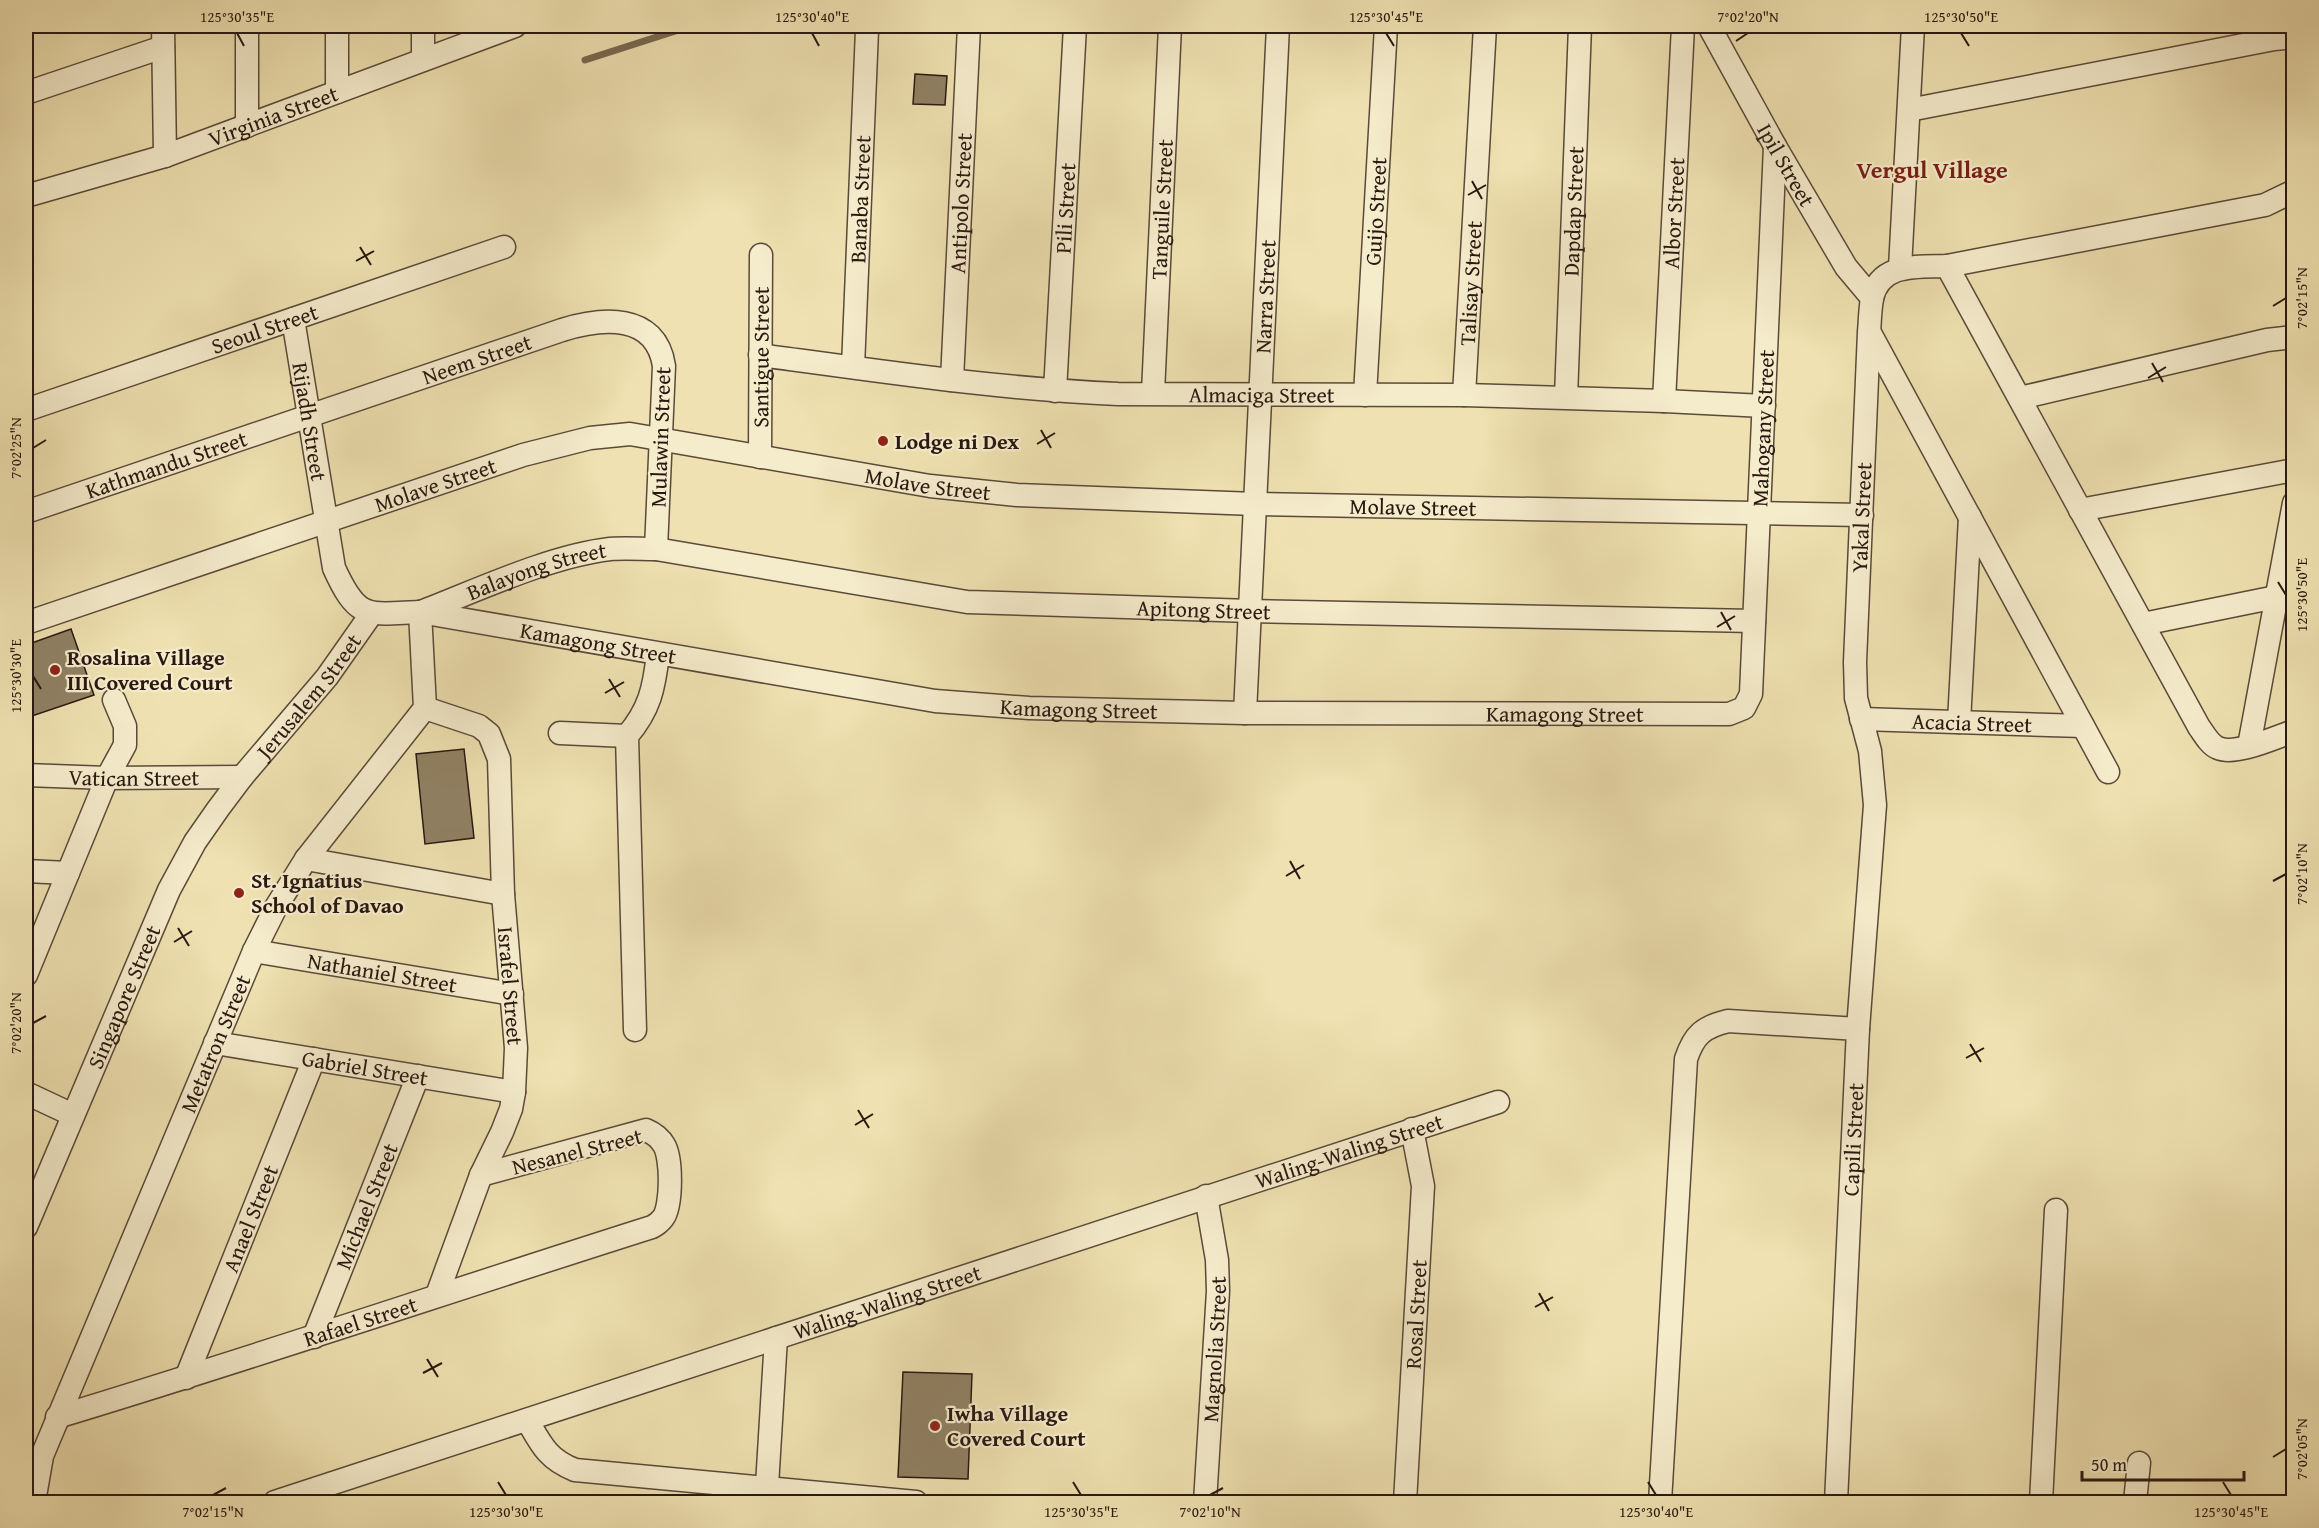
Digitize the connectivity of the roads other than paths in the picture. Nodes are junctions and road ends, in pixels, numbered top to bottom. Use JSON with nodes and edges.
{"nodes":[{"id":1,"x":247,"y":26,"type":"edge"},
{"id":2,"x":337,"y":26,"type":"edge"},
{"id":3,"x":423,"y":26,"type":"edge"},
{"id":4,"x":510,"y":26,"type":"edge"},
{"id":5,"x":969,"y":26,"type":"edge"},
{"id":6,"x":1075,"y":26,"type":"edge"},
{"id":7,"x":1170,"y":26,"type":"edge"},
{"id":8,"x":1278,"y":26,"type":"edge"},
{"id":9,"x":1386,"y":26,"type":"edge"},
{"id":10,"x":1485,"y":26,"type":"edge"},
{"id":11,"x":1581,"y":26,"type":"edge"},
{"id":12,"x":1683,"y":26,"type":"edge"},
{"id":13,"x":1709,"y":26,"type":"edge"},
{"id":14,"x":1913,"y":26,"type":"edge"},
{"id":15,"x":867,"y":30,"type":"dead end"},
{"id":16,"x":163,"y":36,"type":"edge"},
{"id":17,"x":2294,"y":38,"type":"edge"},
{"id":18,"x":423,"y":59,"type":"junction"},
{"id":19,"x":26,"y":93,"type":"edge"},
{"id":20,"x":337,"y":93,"type":"junction"},
{"id":21,"x":1909,"y":110,"type":"junction"},
{"id":22,"x":247,"y":126,"type":"junction"},
{"id":23,"x":1775,"y":146,"type":"junction"},
{"id":24,"x":165,"y":156,"type":"junction"},
{"id":25,"x":2294,"y":191,"type":"edge"},
{"id":26,"x":26,"y":196,"type":"edge"},
{"id":27,"x":504,"y":248,"type":"dead end"},
{"id":28,"x":761,"y":255,"type":"dead end"},
{"id":29,"x":1947,"y":266,"type":"junction"},
{"id":30,"x":1900,"y":268,"type":"junction"},
{"id":31,"x":1872,"y":298,"type":"junction"},
{"id":32,"x":293,"y":319,"type":"junction"},
{"id":33,"x":645,"y":331,"type":"joint"},
{"id":34,"x":1869,"y":332,"type":"junction"},
{"id":35,"x":2294,"y":337,"type":"edge"},
{"id":36,"x":760,"y":355,"type":"junction"},
{"id":37,"x":854,"y":367,"type":"junction"},
{"id":38,"x":952,"y":380,"type":"junction"},
{"id":39,"x":1055,"y":391,"type":"junction"},
{"id":40,"x":1153,"y":393,"type":"junction"},
{"id":41,"x":1259,"y":394,"type":"junction"},
{"id":42,"x":1365,"y":395,"type":"junction"},
{"id":43,"x":1464,"y":395,"type":"junction"},
{"id":44,"x":1566,"y":397,"type":"junction"},
{"id":45,"x":2020,"y":398,"type":"junction"},
{"id":46,"x":1664,"y":401,"type":"junction"},
{"id":47,"x":1764,"y":406,"type":"junction"},
{"id":48,"x":26,"y":410,"type":"edge"},
{"id":49,"x":308,"y":416,"type":"junction"},
{"id":50,"x":662,"y":438,"type":"junction"},
{"id":51,"x":760,"y":457,"type":"junction"},
{"id":52,"x":2294,"y":470,"type":"edge"},
{"id":53,"x":2294,"y":503,"type":"edge"},
{"id":54,"x":1255,"y":504,"type":"junction"},
{"id":55,"x":2080,"y":510,"type":"junction"},
{"id":56,"x":26,"y":512,"type":"edge"},
{"id":57,"x":1759,"y":513,"type":"junction"},
{"id":58,"x":1862,"y":515,"type":"junction"},
{"id":59,"x":1970,"y":518,"type":"junction"},
{"id":60,"x":325,"y":522,"type":"junction"},
{"id":61,"x":656,"y":549,"type":"junction"},
{"id":62,"x":2276,"y":597,"type":"junction"},
{"id":63,"x":1251,"y":611,"type":"junction"},
{"id":64,"x":420,"y":612,"type":"junction"},
{"id":65,"x":372,"y":613,"type":"junction"},
{"id":66,"x":1754,"y":621,"type":"junction"},
{"id":67,"x":26,"y":623,"type":"edge"},
{"id":68,"x":2143,"y":624,"type":"junction"},
{"id":69,"x":658,"y":654,"type":"junction"},
{"id":70,"x":114,"y":700,"type":"dead end"},
{"id":71,"x":425,"y":708,"type":"junction"},
{"id":72,"x":1744,"y":708,"type":"joint"},
{"id":73,"x":1245,"y":713,"type":"junction"},
{"id":74,"x":1861,"y":719,"type":"junction"},
{"id":75,"x":1959,"y":722,"type":"junction"},
{"id":76,"x":2083,"y":726,"type":"junction"},
{"id":77,"x":2294,"y":731,"type":"edge"},
{"id":78,"x":560,"y":733,"type":"dead end"},
{"id":79,"x":627,"y":736,"type":"junction"},
{"id":80,"x":2248,"y":746,"type":"junction"},
{"id":81,"x":2108,"y":772,"type":"dead end"},
{"id":82,"x":26,"y":775,"type":"edge"},
{"id":83,"x":1874,"y":776,"type":"joint"},
{"id":84,"x":242,"y":777,"type":"junction"},
{"id":85,"x":106,"y":778,"type":"junction"},
{"id":86,"x":306,"y":859,"type":"junction"},
{"id":87,"x":26,"y":871,"type":"edge"},
{"id":88,"x":68,"y":873,"type":"junction"},
{"id":89,"x":503,"y":894,"type":"junction"},
{"id":90,"x":254,"y":951,"type":"junction"},
{"id":91,"x":26,"y":972,"type":"edge"},
{"id":92,"x":512,"y":994,"type":"junction"},
{"id":93,"x":1858,"y":1029,"type":"junction"},
{"id":94,"x":634,"y":1030,"type":"dead end"},
{"id":95,"x":215,"y":1043,"type":"junction"},
{"id":96,"x":314,"y":1059,"type":"junction"},
{"id":97,"x":417,"y":1076,"type":"junction"},
{"id":98,"x":514,"y":1092,"type":"junction"},
{"id":99,"x":26,"y":1093,"type":"edge"},
{"id":100,"x":1498,"y":1102,"type":"dead end"},
{"id":101,"x":73,"y":1114,"type":"junction"},
{"id":102,"x":1412,"y":1129,"type":"junction"},
{"id":103,"x":481,"y":1175,"type":"junction"},
{"id":104,"x":1206,"y":1196,"type":"junction"},
{"id":105,"x":2056,"y":1210,"type":"dead end"},
{"id":106,"x":662,"y":1220,"type":"joint"},
{"id":107,"x":26,"y":1227,"type":"edge"},
{"id":108,"x":437,"y":1295,"type":"junction"},
{"id":109,"x":314,"y":1337,"type":"junction"},
{"id":110,"x":776,"y":1338,"type":"junction"},
{"id":111,"x":186,"y":1378,"type":"junction"},
{"id":112,"x":57,"y":1417,"type":"junction"},
{"id":113,"x":527,"y":1419,"type":"junction"},
{"id":114,"x":2139,"y":1463,"type":"dead end"},
{"id":115,"x":767,"y":1496,"type":"edge"},
{"id":116,"x":34,"y":1503,"type":"edge"},
{"id":117,"x":275,"y":1503,"type":"edge"},
{"id":118,"x":916,"y":1503,"type":"edge"},
{"id":119,"x":1205,"y":1503,"type":"edge"},
{"id":120,"x":1405,"y":1503,"type":"edge"},
{"id":121,"x":1660,"y":1503,"type":"edge"},
{"id":122,"x":1836,"y":1503,"type":"edge"},
{"id":123,"x":2041,"y":1503,"type":"edge"},
{"id":124,"x":2135,"y":1503,"type":"edge"}],
"edges":[{"from":1,"to":22,"type":"street"},
{"from":2,"to":20,"type":"street"},
{"from":3,"to":18,"type":"street"},
{"from":4,"to":18,"type":"street","name":"Virginia Street"},
{"from":5,"to":38,"type":"street","name":"Antipolo Street"},
{"from":6,"to":39,"type":"street","name":"Pili Street"},
{"from":7,"to":40,"type":"street","name":"Tanguile Street"},
{"from":8,"to":41,"type":"street","name":"Narra Street"},
{"from":9,"to":42,"type":"street","name":"Guijo Street"},
{"from":10,"to":43,"type":"street","name":"Talisay Street"},
{"from":11,"to":44,"type":"street","name":"Dapdap Street"},
{"from":12,"to":46,"type":"street","name":"Albor Street"},
{"from":13,"to":23,"type":"street","name":"Ipil Street"},
{"from":14,"to":21,"type":"street"},
{"from":15,"to":37,"type":"street","name":"Banaba Street"},
{"from":16,"to":19,"type":"street"},
{"from":16,"to":24,"type":"street"},
{"from":17,"to":21,"type":"street"},
{"from":18,"to":20,"type":"street","name":"Virginia Street"},
{"from":20,"to":22,"type":"street","name":"Virginia Street"},
{"from":21,"to":30,"type":"street"},
{"from":22,"to":24,"type":"street","name":"Virginia Street"},
{"from":23,"to":31,"type":"street","name":"Ipil Street"},
{"from":23,"to":47,"type":"street","name":"Mahogany Street"},
{"from":24,"to":26,"type":"street","name":"Virginia Street"},
{"from":25,"to":29,"type":"street"},
{"from":27,"to":32,"type":"street","name":"Seoul Street"},
{"from":28,"to":36,"type":"street","name":"Santigue Street"},
{"from":29,"to":30,"type":"street"},
{"from":29,"to":45,"type":"street"},
{"from":30,"to":31,"type":"street"},
{"from":31,"to":34,"type":"street","name":"Yakal Street"},
{"from":32,"to":48,"type":"street","name":"Seoul Street"},
{"from":32,"to":49,"type":"street","name":"Rijadh Street"},
{"from":33,"to":49,"type":"street","name":"Neem Street"},
{"from":33,"to":50,"type":"street","name":"Mulawin Street"},
{"from":34,"to":58,"type":"street","name":"Yakal Street"},
{"from":34,"to":59,"type":"street"},
{"from":35,"to":45,"type":"street"},
{"from":36,"to":37,"type":"street","name":"Almaciga Street"},
{"from":36,"to":51,"type":"street","name":"Santigue Street"},
{"from":37,"to":38,"type":"street","name":"Almaciga Street"},
{"from":38,"to":39,"type":"street","name":"Almaciga Street"},
{"from":39,"to":40,"type":"street","name":"Almaciga Street"},
{"from":40,"to":41,"type":"street","name":"Almaciga Street"},
{"from":41,"to":42,"type":"street","name":"Almaciga Street"},
{"from":41,"to":54,"type":"street","name":"Narra Street"},
{"from":42,"to":43,"type":"street","name":"Almaciga Street"},
{"from":43,"to":44,"type":"street","name":"Almaciga Street"},
{"from":44,"to":46,"type":"street","name":"Almaciga Street"},
{"from":45,"to":55,"type":"street"},
{"from":46,"to":47,"type":"street","name":"Almaciga Street"},
{"from":47,"to":57,"type":"street","name":"Mahogany Street"},
{"from":49,"to":56,"type":"street","name":"Kathmandu Street"},
{"from":49,"to":60,"type":"street","name":"Rijadh Street"},
{"from":50,"to":51,"type":"street","name":"Molave Street"},
{"from":50,"to":60,"type":"street","name":"Molave Street"},
{"from":50,"to":61,"type":"street","name":"Mulawin Street"},
{"from":51,"to":54,"type":"street","name":"Molave Street"},
{"from":52,"to":55,"type":"street"},
{"from":53,"to":62,"type":"street"},
{"from":54,"to":57,"type":"street","name":"Molave Street"},
{"from":54,"to":63,"type":"street","name":"Narra Street"},
{"from":55,"to":68,"type":"street"},
{"from":57,"to":58,"type":"street","name":"Molave Street"},
{"from":57,"to":66,"type":"street","name":"Mahogany Street"},
{"from":58,"to":74,"type":"street","name":"Yakal Street"},
{"from":59,"to":75,"type":"street"},
{"from":59,"to":76,"type":"street"},
{"from":60,"to":65,"type":"street","name":"Rijadh Street"},
{"from":60,"to":67,"type":"street","name":"Molave Street"},
{"from":61,"to":63,"type":"street","name":"Apitong Street"},
{"from":61,"to":64,"type":"street","name":"Balayong Street"},
{"from":62,"to":68,"type":"street"},
{"from":62,"to":80,"type":"street"},
{"from":63,"to":66,"type":"street","name":"Apitong Street"},
{"from":63,"to":73,"type":"street","name":"Narra Street"},
{"from":64,"to":65,"type":"street"},
{"from":64,"to":69,"type":"street","name":"Kamagong Street"},
{"from":64,"to":71,"type":"street"},
{"from":65,"to":84,"type":"street","name":"Jerusalem Street"},
{"from":66,"to":72,"type":"street","name":"Mahogany Street"},
{"from":68,"to":80,"type":"street"},
{"from":69,"to":73,"type":"street","name":"Kamagong Street"},
{"from":69,"to":79,"type":"street"},
{"from":70,"to":85,"type":"street"},
{"from":71,"to":86,"type":"street","name":"Metatron Street"},
{"from":71,"to":89,"type":"street","name":"Israfel Street"},
{"from":72,"to":73,"type":"street","name":"Kamagong Street"},
{"from":74,"to":75,"type":"street","name":"Acacia Street"},
{"from":74,"to":83,"type":"street","name":"Yakal Street"},
{"from":75,"to":76,"type":"street","name":"Acacia Street"},
{"from":76,"to":81,"type":"street"},
{"from":77,"to":80,"type":"street"},
{"from":78,"to":79,"type":"street"},
{"from":79,"to":94,"type":"street"},
{"from":82,"to":85,"type":"street","name":"Vatican Street"},
{"from":83,"to":93,"type":"street","name":"Capili Street"},
{"from":84,"to":85,"type":"street","name":"Vatican Street"},
{"from":84,"to":101,"type":"street","name":"Singapore Street"},
{"from":85,"to":88,"type":"street"},
{"from":86,"to":89,"type":"street"},
{"from":86,"to":90,"type":"street","name":"Metatron Street"},
{"from":87,"to":88,"type":"street"},
{"from":88,"to":91,"type":"street"},
{"from":89,"to":92,"type":"street","name":"Israfel Street"},
{"from":90,"to":92,"type":"street","name":"Nathaniel Street"},
{"from":90,"to":95,"type":"street","name":"Metatron Street"},
{"from":92,"to":98,"type":"street","name":"Israfel Street"},
{"from":93,"to":121,"type":"street"},
{"from":93,"to":122,"type":"street","name":"Capili Street"},
{"from":95,"to":96,"type":"street","name":"Gabriel Street"},
{"from":95,"to":112,"type":"street","name":"Metatron Street"},
{"from":96,"to":97,"type":"street","name":"Gabriel Street"},
{"from":96,"to":111,"type":"street","name":"Anael Street"},
{"from":97,"to":98,"type":"street","name":"Gabriel Street"},
{"from":97,"to":109,"type":"street","name":"Michael Street"},
{"from":98,"to":103,"type":"street","name":"Israfel Street"},
{"from":99,"to":101,"type":"street"},
{"from":100,"to":102,"type":"street","name":"Waling-Waling Street"},
{"from":101,"to":107,"type":"street","name":"Singapore Street"},
{"from":102,"to":104,"type":"street","name":"Waling-Waling Street"},
{"from":102,"to":120,"type":"street","name":"Rosal Street"},
{"from":103,"to":106,"type":"street","name":"Nesanel Street"},
{"from":103,"to":108,"type":"street","name":"Israfel Street"},
{"from":104,"to":110,"type":"street","name":"Waling-Waling Street"},
{"from":104,"to":119,"type":"street","name":"Magnolia Street"},
{"from":105,"to":123,"type":"street"},
{"from":106,"to":108,"type":"street","name":"Rafael Street"},
{"from":108,"to":109,"type":"street","name":"Rafael Street"},
{"from":109,"to":111,"type":"street","name":"Rafael Street"},
{"from":110,"to":113,"type":"street","name":"Waling-Waling Street"},
{"from":110,"to":115,"type":"street"},
{"from":111,"to":112,"type":"street","name":"Rafael Street"},
{"from":112,"to":116,"type":"street","name":"Metatron Street"},
{"from":113,"to":115,"type":"street"},
{"from":113,"to":117,"type":"street","name":"Waling-Waling Street"},
{"from":114,"to":124,"type":"street"},
{"from":115,"to":118,"type":"street"}]}
